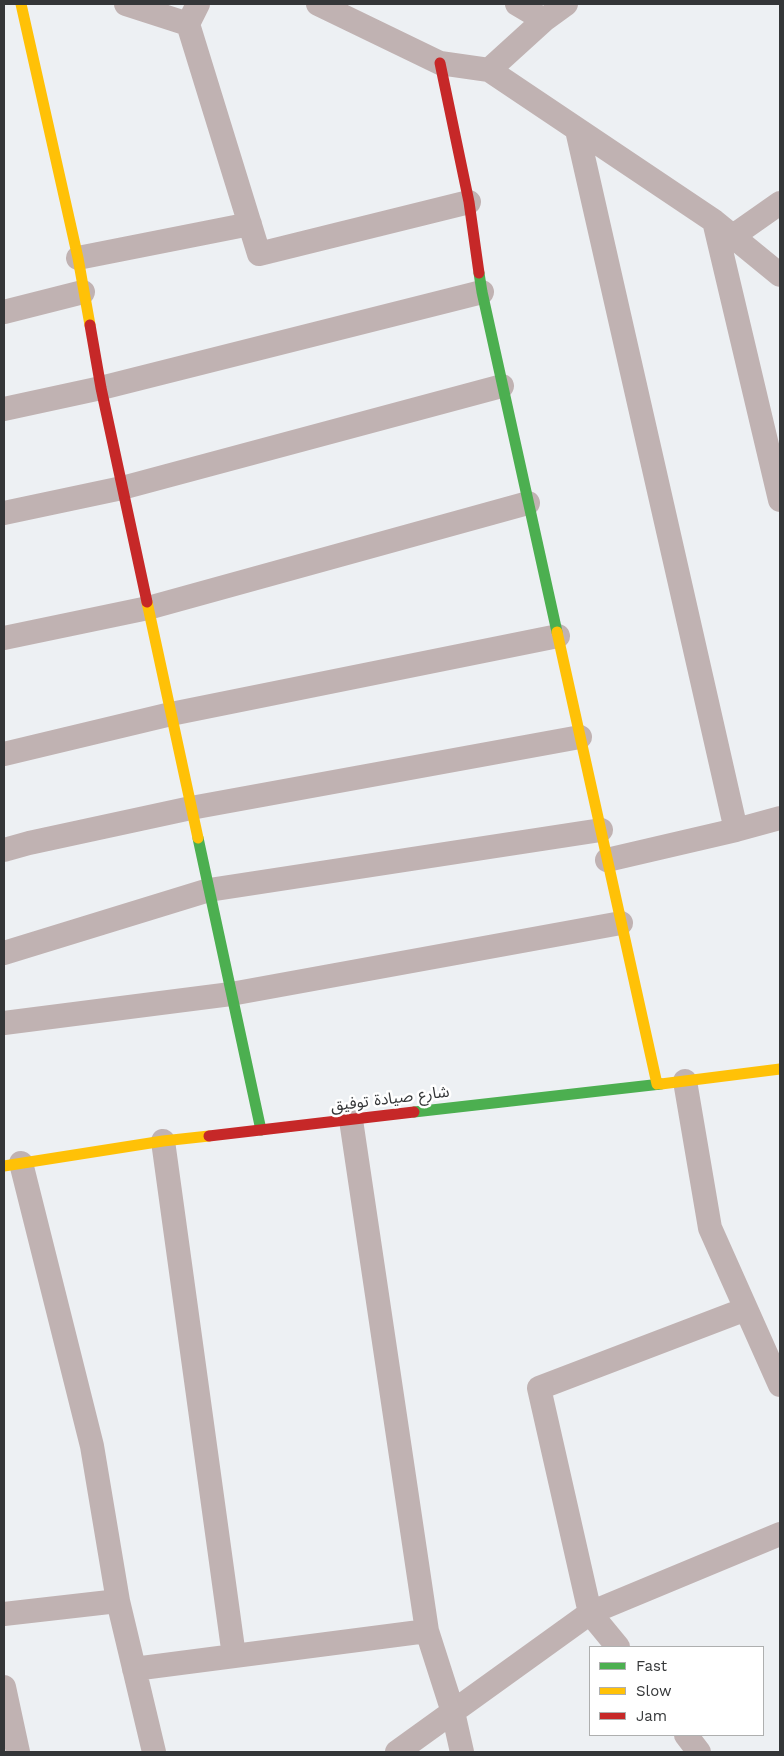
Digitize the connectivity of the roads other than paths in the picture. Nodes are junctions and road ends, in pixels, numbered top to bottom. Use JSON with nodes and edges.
{"nodes":[{"id":1,"x":21,"y":4,"type":"edge"},
{"id":2,"x":126,"y":4,"type":"edge"},
{"id":3,"x":318,"y":4,"type":"edge"},
{"id":4,"x":517,"y":4,"type":"edge"},
{"id":5,"x":566,"y":4,"type":"edge"},
{"id":6,"x":193,"y":14,"type":"edge"},
{"id":7,"x":544,"y":20,"type":"junction"},
{"id":8,"x":440,"y":63,"type":"junction"},
{"id":9,"x":489,"y":70,"type":"junction"},
{"id":10,"x":577,"y":130,"type":"junction"},
{"id":11,"x":470,"y":202,"type":"junction"},
{"id":12,"x":780,"y":203,"type":"edge"},
{"id":13,"x":714,"y":221,"type":"junction"},
{"id":14,"x":250,"y":224,"type":"junction"},
{"id":15,"x":733,"y":236,"type":"junction"},
{"id":16,"x":78,"y":258,"type":"junction"},
{"id":17,"x":780,"y":275,"type":"edge"},
{"id":18,"x":83,"y":292,"type":"junction"},
{"id":19,"x":482,"y":292,"type":"junction"},
{"id":20,"x":4,"y":312,"type":"edge"},
{"id":21,"x":502,"y":386,"type":"junction"},
{"id":22,"x":101,"y":388,"type":"junction"},
{"id":23,"x":4,"y":409,"type":"edge"},
{"id":24,"x":777,"y":470,"type":"edge"},
{"id":25,"x":122,"y":488,"type":"junction"},
{"id":26,"x":780,"y":500,"type":"edge"},
{"id":27,"x":528,"y":503,"type":"junction"},
{"id":28,"x":4,"y":513,"type":"edge"},
{"id":29,"x":148,"y":608,"type":"junction"},
{"id":30,"x":558,"y":636,"type":"junction"},
{"id":31,"x":4,"y":638,"type":"edge"},
{"id":32,"x":171,"y":714,"type":"junction"},
{"id":33,"x":580,"y":737,"type":"junction"},
{"id":34,"x":4,"y":754,"type":"edge"},
{"id":35,"x":191,"y":808,"type":"junction"},
{"id":36,"x":780,"y":818,"type":"edge"},
{"id":37,"x":600,"y":830,"type":"junction"},
{"id":38,"x":736,"y":830,"type":"junction"},
{"id":39,"x":4,"y":850,"type":"edge"},
{"id":40,"x":607,"y":860,"type":"junction"},
{"id":41,"x":209,"y":890,"type":"junction"},
{"id":42,"x":621,"y":923,"type":"junction"},
{"id":43,"x":4,"y":953,"type":"edge"},
{"id":44,"x":231,"y":994,"type":"junction"},
{"id":45,"x":4,"y":1023,"type":"edge"},
{"id":46,"x":780,"y":1069,"type":"edge"},
{"id":47,"x":685,"y":1081,"type":"junction"},
{"id":48,"x":657,"y":1084,"type":"junction"},
{"id":49,"x":351,"y":1120,"type":"junction"},
{"id":50,"x":261,"y":1130,"type":"junction"},
{"id":51,"x":163,"y":1141,"type":"junction"},
{"id":52,"x":13,"y":1165,"type":"edge"},
{"id":53,"x":746,"y":1309,"type":"junction"},
{"id":54,"x":780,"y":1385,"type":"edge"},
{"id":55,"x":780,"y":1534,"type":"edge"},
{"id":56,"x":118,"y":1601,"type":"junction"},
{"id":57,"x":590,"y":1613,"type":"junction"},
{"id":58,"x":4,"y":1614,"type":"edge"},
{"id":59,"x":427,"y":1630,"type":"junction"},
{"id":60,"x":617,"y":1646,"type":"edge"},
{"id":61,"x":234,"y":1656,"type":"junction"},
{"id":62,"x":134,"y":1670,"type":"junction"},
{"id":63,"x":4,"y":1687,"type":"edge"},
{"id":64,"x":453,"y":1712,"type":"junction"},
{"id":65,"x":687,"y":1736,"type":"edge"},
{"id":66,"x":18,"y":1752,"type":"edge"},
{"id":67,"x":154,"y":1752,"type":"edge"},
{"id":68,"x":396,"y":1752,"type":"edge"},
{"id":69,"x":462,"y":1752,"type":"edge"},
{"id":70,"x":699,"y":1752,"type":"edge"}],
"edges":[{"from":1,"to":16,"type":"street"},
{"from":2,"to":6,"type":"street"},
{"from":3,"to":8,"type":"street"},
{"from":4,"to":7,"type":"street"},
{"from":5,"to":7,"type":"street"},
{"from":6,"to":14,"type":"street"},
{"from":7,"to":9,"type":"street"},
{"from":8,"to":9,"type":"street"},
{"from":8,"to":11,"type":"street"},
{"from":9,"to":10,"type":"street"},
{"from":10,"to":13,"type":"street"},
{"from":10,"to":38,"type":"street"},
{"from":11,"to":14,"type":"street"},
{"from":11,"to":19,"type":"street"},
{"from":12,"to":15,"type":"street"},
{"from":13,"to":15,"type":"street"},
{"from":13,"to":24,"type":"street"},
{"from":14,"to":16,"type":"street"},
{"from":15,"to":17,"type":"street"},
{"from":16,"to":18,"type":"street"},
{"from":18,"to":20,"type":"street"},
{"from":18,"to":22,"type":"street"},
{"from":19,"to":21,"type":"street"},
{"from":19,"to":22,"type":"street"},
{"from":21,"to":25,"type":"street"},
{"from":21,"to":27,"type":"street"},
{"from":22,"to":23,"type":"street"},
{"from":22,"to":25,"type":"street"},
{"from":24,"to":26,"type":"street"},
{"from":25,"to":28,"type":"street"},
{"from":25,"to":29,"type":"street"},
{"from":27,"to":29,"type":"street"},
{"from":27,"to":30,"type":"street"},
{"from":29,"to":31,"type":"street"},
{"from":29,"to":32,"type":"street"},
{"from":30,"to":32,"type":"street"},
{"from":30,"to":33,"type":"street"},
{"from":32,"to":34,"type":"street"},
{"from":32,"to":35,"type":"street"},
{"from":33,"to":35,"type":"street"},
{"from":33,"to":37,"type":"street"},
{"from":35,"to":39,"type":"street"},
{"from":35,"to":41,"type":"street"},
{"from":36,"to":38,"type":"street"},
{"from":37,"to":40,"type":"street"},
{"from":37,"to":41,"type":"street"},
{"from":38,"to":40,"type":"street"},
{"from":40,"to":42,"type":"street"},
{"from":41,"to":43,"type":"street"},
{"from":41,"to":44,"type":"street"},
{"from":42,"to":44,"type":"street"},
{"from":42,"to":48,"type":"street"},
{"from":44,"to":45,"type":"street"},
{"from":44,"to":50,"type":"street"},
{"from":46,"to":47,"type":"street","name":"شارع صيادة توفيق"},
{"from":47,"to":48,"type":"street","name":"شارع صيادة توفيق"},
{"from":47,"to":53,"type":"street"},
{"from":48,"to":49,"type":"street","name":"شارع صيادة توفيق"},
{"from":49,"to":50,"type":"street","name":"شارع صيادة توفيق"},
{"from":49,"to":59,"type":"street"},
{"from":50,"to":51,"type":"street","name":"شارع صيادة توفيق"},
{"from":51,"to":52,"type":"street","name":"شارع صيادة توفيق"},
{"from":51,"to":61,"type":"street"},
{"from":52,"to":56,"type":"street"},
{"from":53,"to":54,"type":"street"},
{"from":53,"to":57,"type":"street"},
{"from":55,"to":57,"type":"street"},
{"from":56,"to":58,"type":"street"},
{"from":56,"to":62,"type":"street"},
{"from":57,"to":60,"type":"street"},
{"from":57,"to":64,"type":"street"},
{"from":59,"to":61,"type":"street"},
{"from":59,"to":64,"type":"street"},
{"from":61,"to":62,"type":"street"},
{"from":62,"to":67,"type":"street"},
{"from":63,"to":66,"type":"street"},
{"from":64,"to":68,"type":"street"},
{"from":64,"to":69,"type":"street"},
{"from":65,"to":70,"type":"street"}]}
